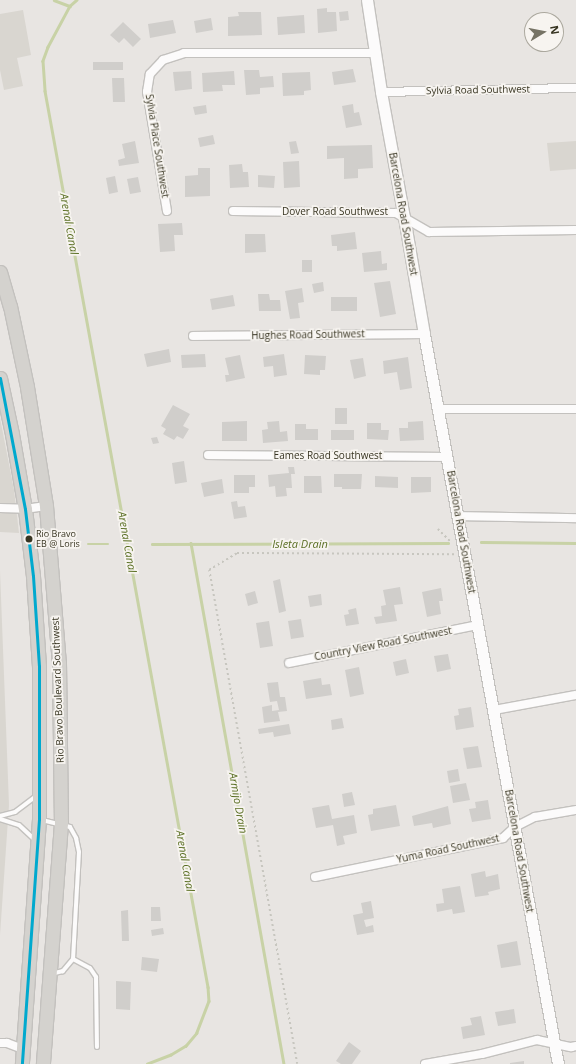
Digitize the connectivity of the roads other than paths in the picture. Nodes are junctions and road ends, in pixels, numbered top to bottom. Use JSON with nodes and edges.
{"nodes":[{"id":1,"x":367,"y":0,"type":"edge"},
{"id":2,"x":374,"y":53,"type":"junction"},
{"id":3,"x":576,"y":88,"type":"edge"},
{"id":4,"x":380,"y":92,"type":"junction"},
{"id":5,"x":167,"y":211,"type":"dead end"},
{"id":6,"x":233,"y":212,"type":"dead end"},
{"id":7,"x":404,"y":217,"type":"junction"},
{"id":8,"x":576,"y":230,"type":"edge"},
{"id":9,"x":0,"y":272,"type":"edge"},
{"id":10,"x":424,"y":334,"type":"junction"},
{"id":11,"x":193,"y":336,"type":"dead end"},
{"id":12,"x":0,"y":378,"type":"edge"},
{"id":13,"x":438,"y":409,"type":"junction"},
{"id":14,"x":576,"y":409,"type":"edge"},
{"id":15,"x":208,"y":455,"type":"dead end"},
{"id":16,"x":447,"y":457,"type":"junction"},
{"id":17,"x":46,"y":506,"type":"junction"},
{"id":18,"x":0,"y":508,"type":"edge"},
{"id":19,"x":25,"y":508,"type":"junction"},
{"id":20,"x":458,"y":516,"type":"junction"},
{"id":21,"x":576,"y":518,"type":"edge"},
{"id":22,"x":478,"y":625,"type":"junction"},
{"id":23,"x":289,"y":663,"type":"dead end"},
{"id":24,"x":576,"y":695,"type":"edge"},
{"id":25,"x":494,"y":710,"type":"junction"},
{"id":26,"x":39,"y":793,"type":"junction"},
{"id":27,"x":576,"y":810,"type":"edge"},
{"id":28,"x":0,"y":818,"type":"edge"},
{"id":29,"x":39,"y":819,"type":"junction"},
{"id":30,"x":61,"y":823,"type":"junction"},
{"id":31,"x":515,"y":827,"type":"junction"},
{"id":32,"x":38,"y":842,"type":"junction"},
{"id":33,"x":315,"y":877,"type":"dead end"},
{"id":34,"x":73,"y":959,"type":"junction"},
{"id":35,"x":50,"y":974,"type":"junction"},
{"id":36,"x":0,"y":1043,"type":"edge"},
{"id":37,"x":554,"y":1043,"type":"junction"},
{"id":38,"x":576,"y":1046,"type":"edge"},
{"id":39,"x":97,"y":1047,"type":"dead end"},
{"id":40,"x":23,"y":1049,"type":"junction"},
{"id":41,"x":22,"y":1064,"type":"edge"},
{"id":42,"x":43,"y":1064,"type":"edge"},
{"id":43,"x":425,"y":1064,"type":"edge"},
{"id":44,"x":558,"y":1064,"type":"edge"}],
"edges":[{"from":1,"to":2,"type":"street","name":"Barcelona Road Southwest"},
{"from":2,"to":4,"type":"street","name":"Barcelona Road Southwest"},
{"from":2,"to":5,"type":"street","name":"Sylvia Place Southwest"},
{"from":3,"to":4,"type":"street","name":"Sylvia Road Southwest"},
{"from":4,"to":7,"type":"street","name":"Barcelona Road Southwest"},
{"from":6,"to":7,"type":"street","name":"Dover Road Southwest"},
{"from":7,"to":8,"type":"street","name":"Dover Road Southwest"},
{"from":7,"to":10,"type":"street","name":"Barcelona Road Southwest"},
{"from":9,"to":17,"type":"main road","name":"Rio Bravo Boulevard Southwest"},
{"from":10,"to":11,"type":"street","name":"Hughes Road Southwest"},
{"from":10,"to":13,"type":"street","name":"Barcelona Road Southwest"},
{"from":12,"to":19,"type":"main road","name":"Rio Bravo Boulevard Southwest"},
{"from":13,"to":14,"type":"street"},
{"from":13,"to":16,"type":"street","name":"Barcelona Road Southwest"},
{"from":15,"to":16,"type":"street","name":"Eames Road Southwest"},
{"from":16,"to":20,"type":"street","name":"Barcelona Road Southwest"},
{"from":17,"to":19,"type":"street"},
{"from":17,"to":30,"type":"main road","name":"Rio Bravo Boulevard Southwest"},
{"from":18,"to":19,"type":"street"},
{"from":19,"to":26,"type":"main road","name":"Rio Bravo Boulevard Southwest"},
{"from":20,"to":21,"type":"street"},
{"from":20,"to":22,"type":"street","name":"Barcelona Road Southwest"},
{"from":22,"to":23,"type":"street","name":"Country View Road Southwest"},
{"from":22,"to":25,"type":"street","name":"Barcelona Road Southwest"},
{"from":24,"to":25,"type":"street"},
{"from":25,"to":31,"type":"street","name":"Barcelona Road Southwest"},
{"from":26,"to":28,"type":"lane"},
{"from":26,"to":29,"type":"main road","name":"Rio Bravo Boulevard Southwest"},
{"from":27,"to":31,"type":"street","name":"Yuma Road Southwest"},
{"from":28,"to":32,"type":"lane"},
{"from":29,"to":30,"type":"lane"},
{"from":29,"to":32,"type":"main road","name":"Rio Bravo Boulevard Southwest"},
{"from":30,"to":34,"type":"lane"},
{"from":30,"to":35,"type":"main road","name":"Rio Bravo Boulevard Southwest"},
{"from":31,"to":33,"type":"street","name":"Yuma Road Southwest"},
{"from":31,"to":37,"type":"street","name":"Barcelona Road Southwest"},
{"from":32,"to":40,"type":"main road","name":"Rio Bravo Boulevard Southwest"},
{"from":34,"to":35,"type":"lane"},
{"from":34,"to":39,"type":"lane"},
{"from":35,"to":42,"type":"main road","name":"Rio Bravo Boulevard Southwest"},
{"from":36,"to":40,"type":"street"},
{"from":37,"to":38,"type":"street"},
{"from":37,"to":43,"type":"street"},
{"from":37,"to":44,"type":"street","name":"Barcelona Road Southwest"},
{"from":40,"to":41,"type":"main road","name":"Rio Bravo Boulevard Southwest"}]}
